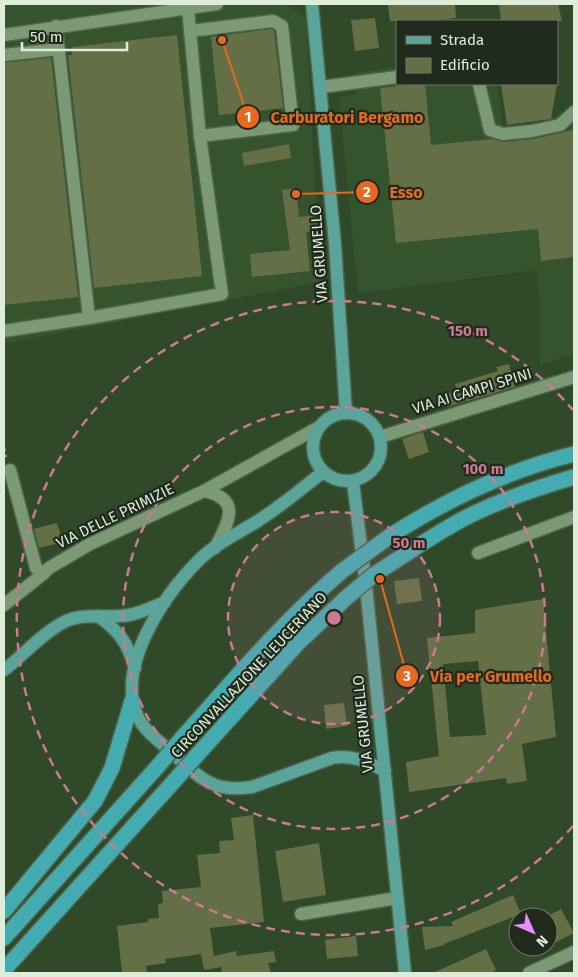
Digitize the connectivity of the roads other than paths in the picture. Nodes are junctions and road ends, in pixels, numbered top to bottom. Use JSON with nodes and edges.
{"nodes":[{"id":1,"x":218,"y":4,"type":"edge"},
{"id":2,"x":312,"y":4,"type":"edge"},
{"id":3,"x":188,"y":9,"type":"junction"},
{"id":4,"x":56,"y":26,"type":"junction"},
{"id":5,"x":190,"y":30,"type":"junction"},
{"id":6,"x":4,"y":35,"type":"edge"},
{"id":7,"x":59,"y":49,"type":"junction"},
{"id":8,"x":4,"y":56,"type":"edge"},
{"id":9,"x":396,"y":77,"type":"edge"},
{"id":10,"x":479,"y":85,"type":"edge"},
{"id":11,"x":321,"y":87,"type":"junction"},
{"id":12,"x":574,"y":112,"type":"edge"},
{"id":13,"x":200,"y":136,"type":"junction"},
{"id":14,"x":89,"y":318,"type":"junction"},
{"id":15,"x":4,"y":331,"type":"edge"},
{"id":16,"x":574,"y":377,"type":"edge"},
{"id":17,"x":346,"y":413,"type":"junction"},
{"id":18,"x":319,"y":427,"type":"junction"},
{"id":19,"x":380,"y":437,"type":"junction"},
{"id":20,"x":574,"y":454,"type":"edge"},
{"id":21,"x":10,"y":470,"type":"dead end"},
{"id":22,"x":323,"y":472,"type":"junction"},
{"id":23,"x":574,"y":477,"type":"edge"},
{"id":24,"x":353,"y":482,"type":"junction"},
{"id":25,"x":204,"y":491,"type":"junction"},
{"id":26,"x":574,"y":517,"type":"edge"},
{"id":27,"x":215,"y":548,"type":"junction"},
{"id":28,"x":478,"y":553,"type":"dead end"},
{"id":29,"x":43,"y":574,"type":"junction"},
{"id":30,"x":165,"y":602,"type":"junction"},
{"id":31,"x":4,"y":605,"type":"edge"},
{"id":32,"x":98,"y":616,"type":"junction"},
{"id":33,"x":135,"y":668,"type":"junction"},
{"id":34,"x":4,"y":670,"type":"edge"},
{"id":35,"x":132,"y":701,"type":"junction"},
{"id":36,"x":385,"y":771,"type":"junction"},
{"id":37,"x":397,"y":898,"type":"junction"},
{"id":38,"x":4,"y":911,"type":"edge"},
{"id":39,"x":301,"y":914,"type":"dead end"},
{"id":40,"x":4,"y":938,"type":"edge"},
{"id":41,"x":574,"y":952,"type":"edge"},
{"id":42,"x":4,"y":970,"type":"edge"},
{"id":43,"x":405,"y":973,"type":"edge"},
{"id":44,"x":529,"y":973,"type":"edge"}],
"edges":[{"from":1,"to":3,"type":"street"},
{"from":2,"to":11,"type":"main road","name":"VIA GRUMELLO"},
{"from":3,"to":4,"type":"street"},
{"from":3,"to":5,"type":"street"},
{"from":4,"to":6,"type":"street"},
{"from":4,"to":7,"type":"street"},
{"from":5,"to":13,"type":"street"},
{"from":5,"to":13,"type":"street"},
{"from":7,"to":8,"type":"street"},
{"from":7,"to":14,"type":"street"},
{"from":9,"to":11,"type":"street"},
{"from":10,"to":12,"type":"street"},
{"from":11,"to":17,"type":"main road","name":"VIA GRUMELLO"},
{"from":13,"to":14,"type":"street"},
{"from":14,"to":15,"type":"street"},
{"from":16,"to":19,"type":"street","name":"VIA AI CAMPI SPINI"},
{"from":17,"to":18,"type":"main road"},
{"from":17,"to":19,"type":"main road"},
{"from":18,"to":22,"type":"main road"},
{"from":18,"to":25,"type":"street","name":"VIA DELLE PRIMIZIE"},
{"from":19,"to":24,"type":"main road"},
{"from":20,"to":40,"type":"highway","name":"CIRCONVALLAZIONE LEUCERIANO","bridge":true},
{"from":21,"to":29,"type":"street"},
{"from":22,"to":24,"type":"main road"},
{"from":22,"to":27,"type":"main road"},
{"from":23,"to":42,"type":"highway","name":"CIRCONVALLAZIONE LEUCERIANO","bridge":true},
{"from":24,"to":36,"type":"main road","name":"VIA GRUMELLO"},
{"from":25,"to":27,"type":"street"},
{"from":25,"to":29,"type":"street","name":"VIA DELLE PRIMIZIE"},
{"from":26,"to":28,"type":"street"},
{"from":27,"to":30,"type":"main road"},
{"from":29,"to":31,"type":"street","name":"VIA DELLE PRIMIZIE"},
{"from":30,"to":32,"type":"main road"},
{"from":30,"to":33,"type":"main road"},
{"from":32,"to":33,"type":"main road"},
{"from":32,"to":34,"type":"main road"},
{"from":33,"to":35,"type":"main road"},
{"from":35,"to":36,"type":"main road"},
{"from":35,"to":38,"type":"highway"},
{"from":36,"to":37,"type":"main road","name":"VIA GRUMELLO"},
{"from":37,"to":39,"type":"street"},
{"from":37,"to":43,"type":"main road","name":"VIA GRUMELLO"},
{"from":41,"to":44,"type":"street"}]}
